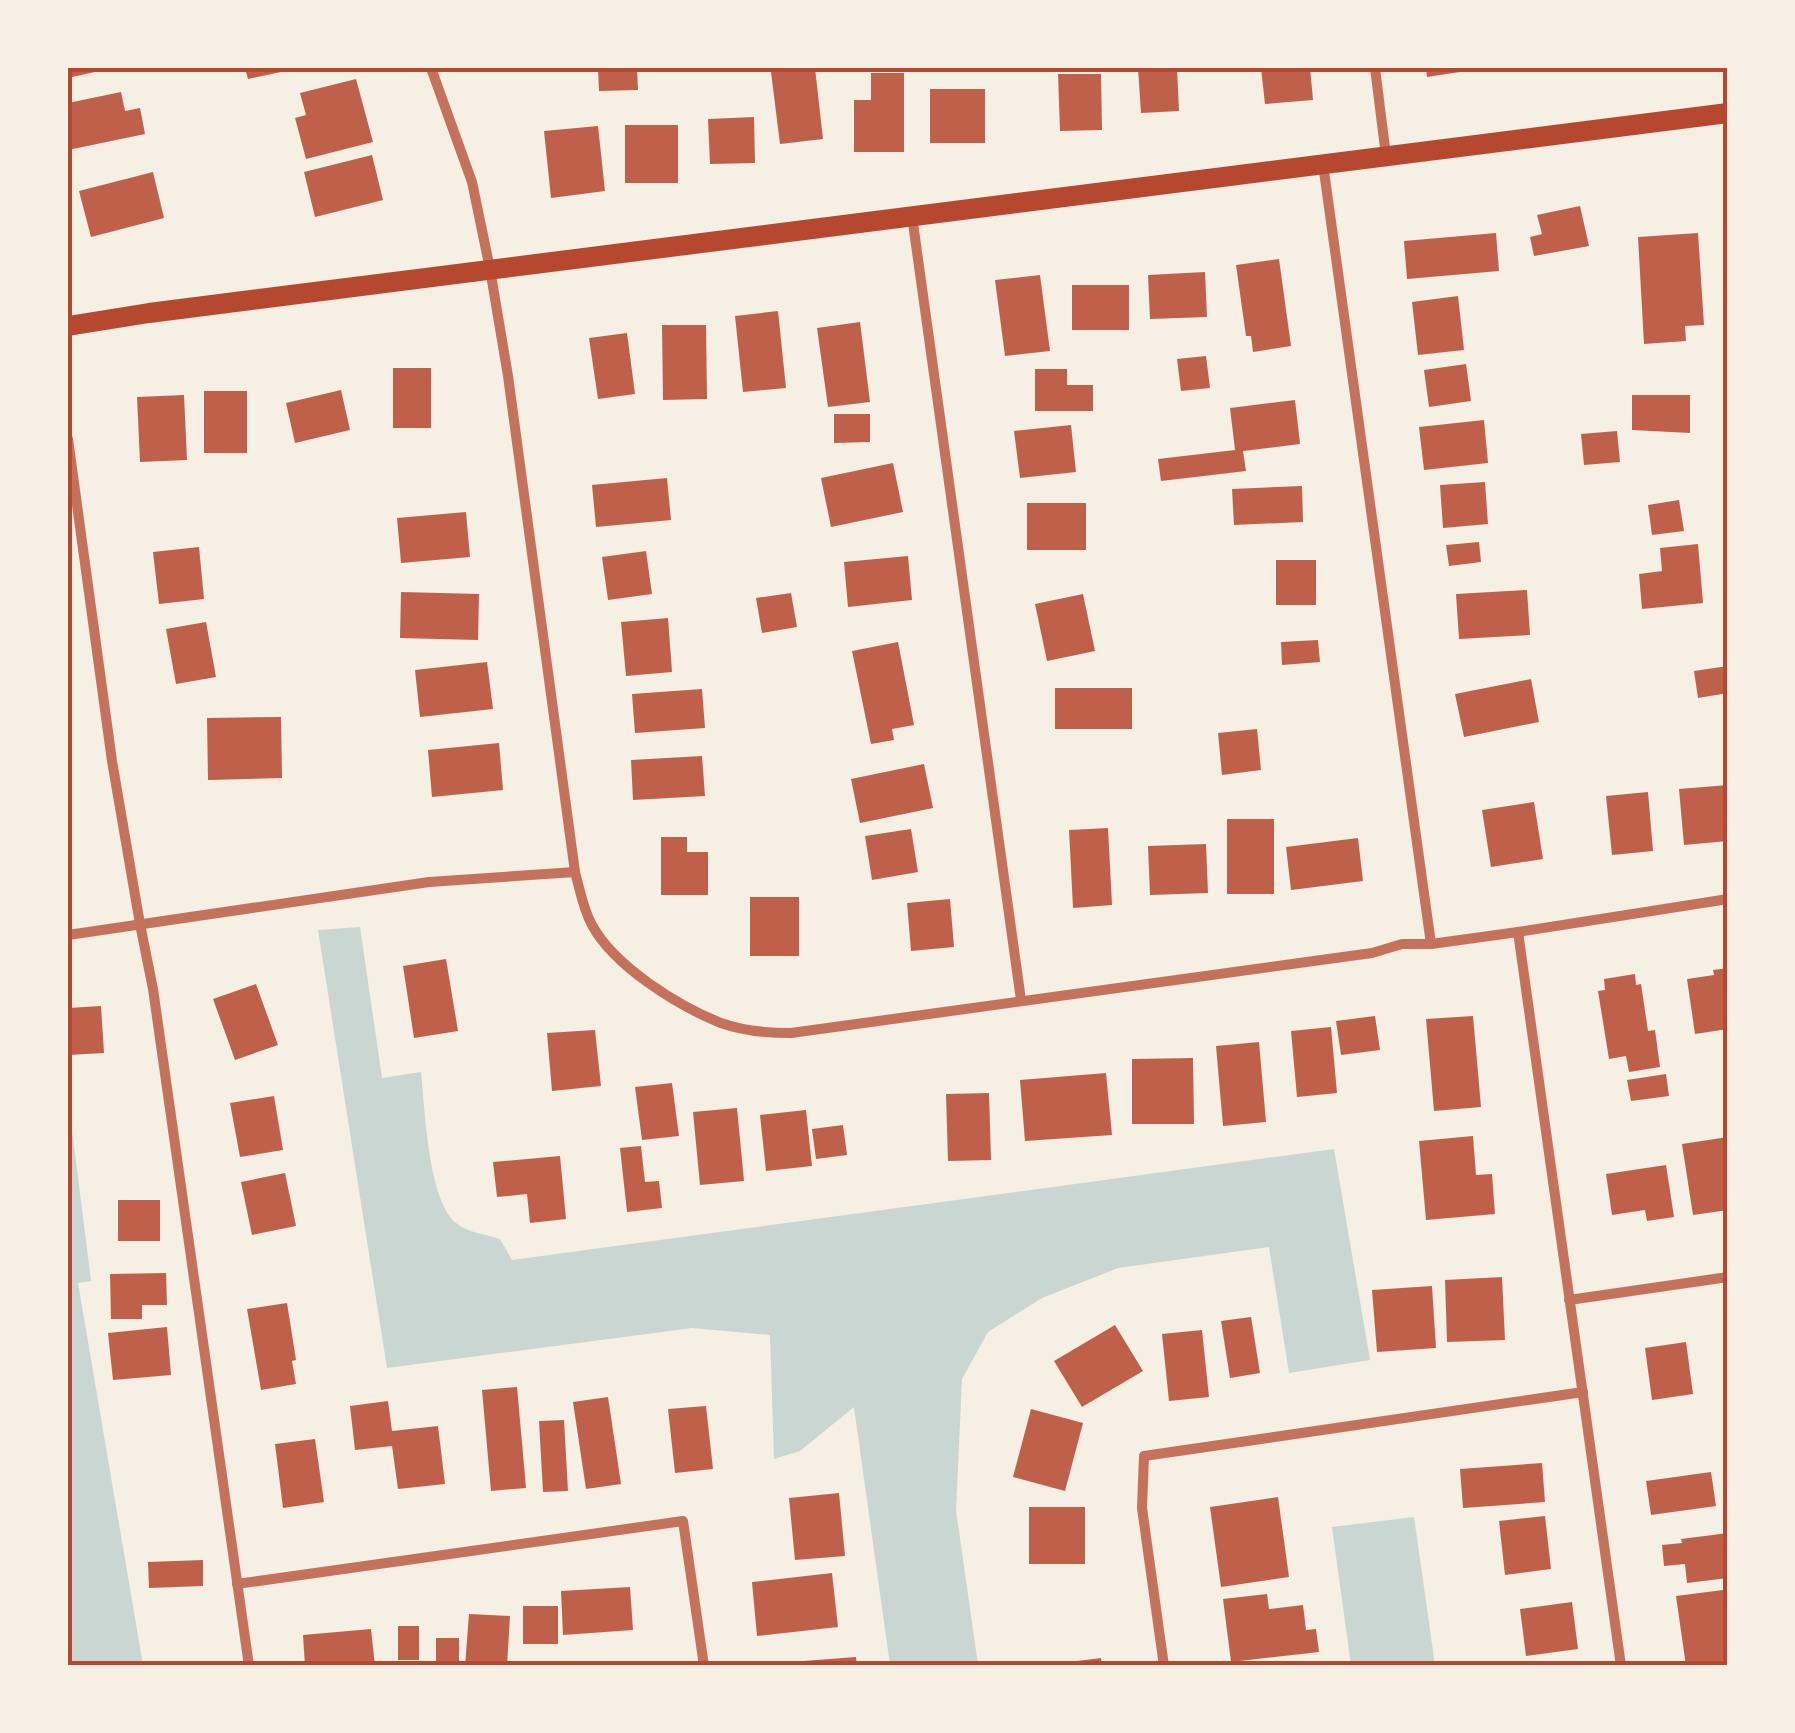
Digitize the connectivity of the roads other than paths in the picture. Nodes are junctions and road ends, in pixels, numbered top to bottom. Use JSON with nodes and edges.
{"nodes":[{"id":1,"x":431,"y":68,"type":"edge"},
{"id":2,"x":1375,"y":68,"type":"edge"},
{"id":3,"x":1728,"y":114,"type":"edge"},
{"id":4,"x":1386,"y":156,"type":"junction"},
{"id":5,"x":1322,"y":163,"type":"junction"},
{"id":6,"x":912,"y":216,"type":"junction"},
{"id":7,"x":490,"y":269,"type":"junction"},
{"id":8,"x":68,"y":326,"type":"edge"},
{"id":9,"x":68,"y":439,"type":"edge"},
{"id":10,"x":576,"y":872,"type":"junction"},
{"id":11,"x":1728,"y":899,"type":"edge"},
{"id":12,"x":140,"y":924,"type":"junction"},
{"id":13,"x":1518,"y":932,"type":"junction"},
{"id":14,"x":68,"y":934,"type":"edge"},
{"id":15,"x":1431,"y":944,"type":"junction"},
{"id":16,"x":1021,"y":1000,"type":"junction"},
{"id":17,"x":1728,"y":1278,"type":"edge"},
{"id":18,"x":1569,"y":1300,"type":"junction"},
{"id":19,"x":1582,"y":1392,"type":"junction"},
{"id":20,"x":237,"y":1584,"type":"junction"},
{"id":21,"x":248,"y":1666,"type":"edge"},
{"id":22,"x":704,"y":1666,"type":"edge"},
{"id":23,"x":1164,"y":1666,"type":"edge"},
{"id":24,"x":1621,"y":1666,"type":"edge"}],
"edges":[{"from":1,"to":7,"type":"street"},
{"from":2,"to":4,"type":"street"},
{"from":3,"to":4,"type":"main road"},
{"from":4,"to":5,"type":"main road"},
{"from":5,"to":6,"type":"main road"},
{"from":5,"to":15,"type":"street"},
{"from":6,"to":7,"type":"main road"},
{"from":6,"to":16,"type":"street"},
{"from":7,"to":8,"type":"main road"},
{"from":7,"to":10,"type":"street"},
{"from":9,"to":12,"type":"street"},
{"from":10,"to":12,"type":"street"},
{"from":10,"to":16,"type":"street"},
{"from":11,"to":13,"type":"street"},
{"from":12,"to":14,"type":"street"},
{"from":12,"to":20,"type":"street"},
{"from":13,"to":15,"type":"street"},
{"from":13,"to":18,"type":"street"},
{"from":15,"to":16,"type":"street"},
{"from":17,"to":18,"type":"street"},
{"from":18,"to":19,"type":"street"},
{"from":19,"to":23,"type":"street"},
{"from":19,"to":24,"type":"street"},
{"from":20,"to":21,"type":"street"},
{"from":20,"to":22,"type":"street"}]}
